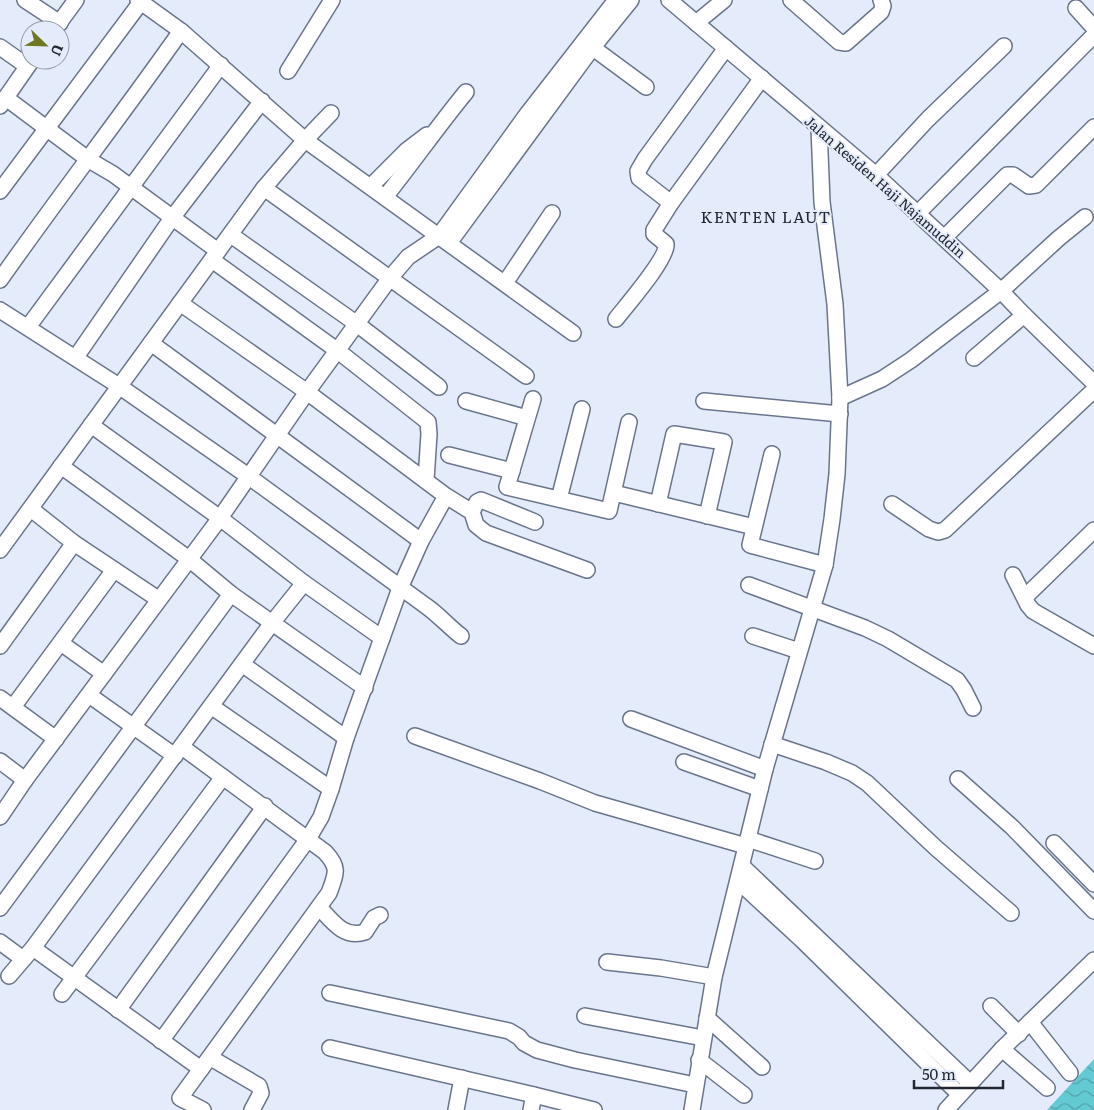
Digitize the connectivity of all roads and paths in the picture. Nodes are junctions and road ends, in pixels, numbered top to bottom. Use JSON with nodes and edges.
{"nodes":[{"id":1,"x":25,"y":0,"type":"edge"},
{"id":2,"x":76,"y":0,"type":"edge"},
{"id":3,"x":332,"y":0,"type":"edge"},
{"id":4,"x":616,"y":0,"type":"edge"},
{"id":5,"x":631,"y":0,"type":"edge"},
{"id":6,"x":669,"y":0,"type":"edge"},
{"id":7,"x":724,"y":0,"type":"edge"},
{"id":8,"x":791,"y":0,"type":"edge"},
{"id":9,"x":881,"y":0,"type":"edge"},
{"id":10,"x":139,"y":1,"type":"edge"},
{"id":11,"x":1076,"y":8,"type":"dead end"},
{"id":12,"x":50,"y":20,"type":"edge"},
{"id":13,"x":61,"y":20,"type":"edge"},
{"id":14,"x":696,"y":23,"type":"junction"},
{"id":15,"x":1094,"y":28,"type":"edge"},
{"id":16,"x":181,"y":31,"type":"junction"},
{"id":17,"x":1094,"y":35,"type":"edge"},
{"id":18,"x":588,"y":44,"type":"junction"},
{"id":19,"x":1004,"y":46,"type":"dead end"},
{"id":20,"x":0,"y":47,"type":"edge"},
{"id":21,"x":726,"y":48,"type":"junction"},
{"id":22,"x":20,"y":58,"type":"edge"},
{"id":23,"x":221,"y":65,"type":"junction"},
{"id":24,"x":24,"y":70,"type":"edge"},
{"id":25,"x":288,"y":71,"type":"dead end"},
{"id":26,"x":762,"y":78,"type":"junction"},
{"id":27,"x":646,"y":87,"type":"dead end"},
{"id":28,"x":466,"y":92,"type":"dead end"},
{"id":29,"x":262,"y":101,"type":"junction"},
{"id":30,"x":3,"y":102,"type":"edge"},
{"id":31,"x":331,"y":113,"type":"dead end"},
{"id":32,"x":1094,"y":127,"type":"edge"},
{"id":33,"x":46,"y":128,"type":"junction"},
{"id":34,"x":819,"y":128,"type":"junction"},
{"id":35,"x":434,"y":130,"type":"junction"},
{"id":36,"x":305,"y":140,"type":"junction"},
{"id":37,"x":89,"y":160,"type":"junction"},
{"id":38,"x":876,"y":176,"type":"junction"},
{"id":39,"x":371,"y":186,"type":"junction"},
{"id":40,"x":131,"y":187,"type":"junction"},
{"id":41,"x":264,"y":188,"type":"junction"},
{"id":42,"x":0,"y":191,"type":"edge"},
{"id":43,"x":385,"y":197,"type":"junction"},
{"id":44,"x":671,"y":203,"type":"junction"},
{"id":45,"x":552,"y":213,"type":"dead end"},
{"id":46,"x":918,"y":213,"type":"junction"},
{"id":47,"x":1085,"y":217,"type":"dead end"},
{"id":48,"x":172,"y":218,"type":"junction"},
{"id":49,"x":231,"y":235,"type":"junction"},
{"id":50,"x":944,"y":238,"type":"junction"},
{"id":51,"x":444,"y":240,"type":"junction"},
{"id":52,"x":215,"y":255,"type":"junction"},
{"id":53,"x":390,"y":278,"type":"junction"},
{"id":54,"x":0,"y":280,"type":"edge"},
{"id":55,"x":505,"y":283,"type":"junction"},
{"id":56,"x":1001,"y":291,"type":"junction"},
{"id":57,"x":180,"y":303,"type":"junction"},
{"id":58,"x":0,"y":310,"type":"edge"},
{"id":59,"x":1024,"y":315,"type":"junction"},
{"id":60,"x":616,"y":319,"type":"dead end"},
{"id":61,"x":357,"y":324,"type":"junction"},
{"id":62,"x":28,"y":327,"type":"junction"},
{"id":63,"x":573,"y":333,"type":"dead end"},
{"id":64,"x":151,"y":343,"type":"junction"},
{"id":65,"x":338,"y":351,"type":"junction"},
{"id":66,"x":76,"y":358,"type":"junction"},
{"id":67,"x":974,"y":358,"type":"dead end"},
{"id":68,"x":526,"y":376,"type":"dead end"},
{"id":69,"x":1091,"y":376,"type":"edge"},
{"id":70,"x":118,"y":386,"type":"junction"},
{"id":71,"x":439,"y":387,"type":"dead end"},
{"id":72,"x":1094,"y":390,"type":"edge"},
{"id":73,"x":306,"y":392,"type":"junction"},
{"id":74,"x":840,"y":398,"type":"junction"},
{"id":75,"x":533,"y":399,"type":"dead end"},
{"id":76,"x":466,"y":401,"type":"dead end"},
{"id":77,"x":704,"y":401,"type":"dead end"},
{"id":78,"x":582,"y":408,"type":"dead end"},
{"id":79,"x":840,"y":414,"type":"junction"},
{"id":80,"x":527,"y":418,"type":"junction"},
{"id":81,"x":629,"y":422,"type":"dead end"},
{"id":82,"x":91,"y":425,"type":"junction"},
{"id":83,"x":277,"y":435,"type":"junction"},
{"id":84,"x":449,"y":454,"type":"dead end"},
{"id":85,"x":772,"y":454,"type":"dead end"},
{"id":86,"x":61,"y":466,"type":"junction"},
{"id":87,"x":512,"y":471,"type":"junction"},
{"id":88,"x":248,"y":476,"type":"junction"},
{"id":89,"x":426,"y":480,"type":"junction"},
{"id":90,"x":614,"y":494,"type":"junction"},
{"id":91,"x":446,"y":496,"type":"junction"},
{"id":92,"x":559,"y":499,"type":"junction"},
{"id":93,"x":658,"y":504,"type":"junction"},
{"id":94,"x":892,"y":504,"type":"dead end"},
{"id":95,"x":30,"y":510,"type":"junction"},
{"id":96,"x":472,"y":512,"type":"junction"},
{"id":97,"x":707,"y":516,"type":"junction"},
{"id":98,"x":220,"y":518,"type":"junction"},
{"id":99,"x":536,"y":522,"type":"dead end"},
{"id":100,"x":754,"y":527,"type":"junction"},
{"id":101,"x":1094,"y":530,"type":"edge"},
{"id":102,"x":421,"y":541,"type":"junction"},
{"id":103,"x":74,"y":543,"type":"junction"},
{"id":104,"x":0,"y":550,"type":"edge"},
{"id":105,"x":189,"y":559,"type":"junction"},
{"id":106,"x":825,"y":565,"type":"junction"},
{"id":107,"x":114,"y":570,"type":"junction"},
{"id":108,"x":587,"y":570,"type":"dead end"},
{"id":109,"x":1013,"y":575,"type":"dead end"},
{"id":110,"x":304,"y":583,"type":"junction"},
{"id":111,"x":749,"y":585,"type":"dead end"},
{"id":112,"x":400,"y":588,"type":"junction"},
{"id":113,"x":231,"y":594,"type":"junction"},
{"id":114,"x":1025,"y":597,"type":"junction"},
{"id":115,"x":158,"y":600,"type":"junction"},
{"id":116,"x":813,"y":608,"type":"junction"},
{"id":117,"x":272,"y":623,"type":"junction"},
{"id":118,"x":461,"y":636,"type":"dead end"},
{"id":119,"x":753,"y":636,"type":"dead end"},
{"id":120,"x":382,"y":638,"type":"junction"},
{"id":121,"x":61,"y":643,"type":"junction"},
{"id":122,"x":0,"y":646,"type":"edge"},
{"id":123,"x":1094,"y":646,"type":"edge"},
{"id":124,"x":799,"y":651,"type":"junction"},
{"id":125,"x":242,"y":664,"type":"junction"},
{"id":126,"x":104,"y":674,"type":"junction"},
{"id":127,"x":365,"y":688,"type":"junction"},
{"id":128,"x":88,"y":695,"type":"junction"},
{"id":129,"x":0,"y":698,"type":"edge"},
{"id":130,"x":211,"y":706,"type":"junction"},
{"id":131,"x":13,"y":707,"type":"junction"},
{"id":132,"x":973,"y":708,"type":"dead end"},
{"id":133,"x":631,"y":719,"type":"dead end"},
{"id":134,"x":132,"y":727,"type":"junction"},
{"id":135,"x":415,"y":736,"type":"dead end"},
{"id":136,"x":346,"y":738,"type":"junction"},
{"id":137,"x":56,"y":739,"type":"junction"},
{"id":138,"x":772,"y":744,"type":"junction"},
{"id":139,"x":178,"y":751,"type":"junction"},
{"id":140,"x":0,"y":761,"type":"edge"},
{"id":141,"x":684,"y":762,"type":"dead end"},
{"id":142,"x":765,"y":769,"type":"junction"},
{"id":143,"x":223,"y":777,"type":"junction"},
{"id":144,"x":958,"y":779,"type":"dead end"},
{"id":145,"x":25,"y":780,"type":"junction"},
{"id":146,"x":760,"y":789,"type":"junction"},
{"id":147,"x":331,"y":790,"type":"junction"},
{"id":148,"x":265,"y":806,"type":"junction"},
{"id":149,"x":0,"y":817,"type":"edge"},
{"id":150,"x":308,"y":840,"type":"junction"},
{"id":151,"x":747,"y":842,"type":"junction"},
{"id":152,"x":1054,"y":843,"type":"dead end"},
{"id":153,"x":815,"y":861,"type":"dead end"},
{"id":154,"x":740,"y":873,"type":"junction"},
{"id":155,"x":1094,"y":884,"type":"edge"},
{"id":156,"x":319,"y":907,"type":"junction"},
{"id":157,"x":0,"y":908,"type":"edge"},
{"id":158,"x":1094,"y":911,"type":"edge"},
{"id":159,"x":1011,"y":913,"type":"dead end"},
{"id":160,"x":380,"y":915,"type":"dead end"},
{"id":161,"x":0,"y":942,"type":"edge"},
{"id":162,"x":33,"y":948,"type":"junction"},
{"id":163,"x":23,"y":960,"type":"junction"},
{"id":164,"x":1094,"y":960,"type":"edge"},
{"id":165,"x":607,"y":962,"type":"dead end"},
{"id":166,"x":9,"y":976,"type":"dead end"},
{"id":167,"x":75,"y":977,"type":"junction"},
{"id":168,"x":714,"y":977,"type":"junction"},
{"id":169,"x":330,"y":993,"type":"dead end"},
{"id":170,"x":62,"y":994,"type":"dead end"},
{"id":171,"x":991,"y":1006,"type":"dead end"},
{"id":172,"x":118,"y":1010,"type":"junction"},
{"id":173,"x":585,"y":1016,"type":"dead end"},
{"id":174,"x":707,"y":1018,"type":"junction"},
{"id":175,"x":1030,"y":1022,"type":"junction"},
{"id":176,"x":1019,"y":1034,"type":"junction"},
{"id":177,"x":702,"y":1038,"type":"junction"},
{"id":178,"x":160,"y":1041,"type":"junction"},
{"id":179,"x":330,"y":1048,"type":"dead end"},
{"id":180,"x":1002,"y":1049,"type":"junction"},
{"id":181,"x":699,"y":1060,"type":"junction"},
{"id":182,"x":206,"y":1063,"type":"junction"},
{"id":183,"x":762,"y":1067,"type":"dead end"},
{"id":184,"x":1070,"y":1073,"type":"dead end"},
{"id":185,"x":462,"y":1078,"type":"junction"},
{"id":186,"x":970,"y":1082,"type":"junction"},
{"id":187,"x":695,"y":1085,"type":"junction"},
{"id":188,"x":1047,"y":1088,"type":"dead end"},
{"id":189,"x":959,"y":1094,"type":"junction"},
{"id":190,"x":534,"y":1095,"type":"junction"},
{"id":191,"x":744,"y":1095,"type":"dead end"},
{"id":192,"x":176,"y":1104,"type":"edge"},
{"id":193,"x":696,"y":1108,"type":"edge"},
{"id":194,"x":203,"y":1110,"type":"edge"},
{"id":195,"x":252,"y":1110,"type":"edge"},
{"id":196,"x":456,"y":1110,"type":"edge"},
{"id":197,"x":531,"y":1110,"type":"edge"},
{"id":198,"x":594,"y":1110,"type":"edge"},
{"id":199,"x":946,"y":1110,"type":"edge"}],
"edges":[{"from":1,"to":12,"type":"street"},
{"from":2,"to":13,"type":"street"},
{"from":3,"to":25,"type":"street"},
{"from":4,"to":18,"type":"street"},
{"from":5,"to":18,"type":"street"},
{"from":6,"to":14,"type":"street","name":"Jalan Residen Haji Najamuddin"},
{"from":7,"to":14,"type":"street"},
{"from":8,"to":9,"type":"street"},
{"from":10,"to":16,"type":"street"},
{"from":10,"to":33,"type":"street"},
{"from":11,"to":15,"type":"street"},
{"from":14,"to":21,"type":"street","name":"Jalan Residen Haji Najamuddin"},
{"from":16,"to":23,"type":"street"},
{"from":16,"to":37,"type":"street"},
{"from":17,"to":46,"type":"street"},
{"from":18,"to":27,"type":"street"},
{"from":18,"to":51,"type":"street"},
{"from":19,"to":38,"type":"street"},
{"from":20,"to":22,"type":"street"},
{"from":21,"to":26,"type":"street","name":"Jalan Residen Haji Najamuddin"},
{"from":21,"to":44,"type":"street"},
{"from":23,"to":29,"type":"street"},
{"from":23,"to":40,"type":"street"},
{"from":24,"to":30,"type":"street"},
{"from":26,"to":34,"type":"street","name":"Jalan Residen Haji Najamuddin"},
{"from":26,"to":44,"type":"street"},
{"from":28,"to":35,"type":"street"},
{"from":29,"to":36,"type":"street"},
{"from":29,"to":48,"type":"street"},
{"from":30,"to":33,"type":"street"},
{"from":31,"to":36,"type":"street"},
{"from":32,"to":50,"type":"street"},
{"from":33,"to":37,"type":"street"},
{"from":33,"to":42,"type":"street"},
{"from":34,"to":38,"type":"street","name":"Jalan Residen Haji Najamuddin"},
{"from":34,"to":74,"type":"street"},
{"from":35,"to":39,"type":"street"},
{"from":35,"to":43,"type":"street"},
{"from":36,"to":39,"type":"street"},
{"from":36,"to":41,"type":"street"},
{"from":37,"to":40,"type":"street"},
{"from":37,"to":54,"type":"street"},
{"from":38,"to":46,"type":"street","name":"Jalan Residen Haji Najamuddin"},
{"from":39,"to":43,"type":"street"},
{"from":40,"to":48,"type":"street"},
{"from":40,"to":62,"type":"street"},
{"from":41,"to":49,"type":"street"},
{"from":41,"to":53,"type":"street"},
{"from":43,"to":51,"type":"street"},
{"from":44,"to":60,"type":"street"},
{"from":45,"to":55,"type":"street"},
{"from":46,"to":50,"type":"street","name":"Jalan Residen Haji Najamuddin"},
{"from":47,"to":56,"type":"street"},
{"from":48,"to":52,"type":"street"},
{"from":48,"to":66,"type":"street"},
{"from":49,"to":52,"type":"street"},
{"from":49,"to":61,"type":"street"},
{"from":50,"to":56,"type":"street","name":"Jalan Residen Haji Najamuddin"},
{"from":51,"to":53,"type":"street"},
{"from":51,"to":55,"type":"street"},
{"from":52,"to":57,"type":"street"},
{"from":52,"to":65,"type":"street"},
{"from":53,"to":61,"type":"street"},
{"from":53,"to":68,"type":"street"},
{"from":55,"to":63,"type":"street"},
{"from":56,"to":59,"type":"street","name":"Jalan Residen Haji Najamuddin"},
{"from":56,"to":74,"type":"street"},
{"from":57,"to":64,"type":"street"},
{"from":57,"to":73,"type":"street"},
{"from":58,"to":62,"type":"street"},
{"from":59,"to":67,"type":"street"},
{"from":59,"to":69,"type":"street","name":"Jalan Residen Haji Najamuddin"},
{"from":61,"to":65,"type":"street"},
{"from":61,"to":71,"type":"street"},
{"from":62,"to":66,"type":"street"},
{"from":64,"to":70,"type":"street"},
{"from":64,"to":83,"type":"street"},
{"from":65,"to":73,"type":"street"},
{"from":65,"to":89,"type":"street"},
{"from":66,"to":70,"type":"street"},
{"from":70,"to":82,"type":"street"},
{"from":70,"to":88,"type":"street"},
{"from":72,"to":94,"type":"street"},
{"from":73,"to":83,"type":"street"},
{"from":73,"to":89,"type":"street"},
{"from":74,"to":79,"type":"street"},
{"from":75,"to":80,"type":"street"},
{"from":76,"to":80,"type":"street"},
{"from":77,"to":79,"type":"street"},
{"from":78,"to":92,"type":"street"},
{"from":79,"to":106,"type":"street"},
{"from":80,"to":87,"type":"street"},
{"from":81,"to":90,"type":"street"},
{"from":82,"to":86,"type":"street"},
{"from":82,"to":98,"type":"street"},
{"from":83,"to":88,"type":"street"},
{"from":83,"to":102,"type":"street"},
{"from":84,"to":87,"type":"street"},
{"from":85,"to":100,"type":"street"},
{"from":86,"to":95,"type":"street"},
{"from":86,"to":105,"type":"street"},
{"from":87,"to":92,"type":"street"},
{"from":88,"to":98,"type":"street"},
{"from":88,"to":112,"type":"street"},
{"from":89,"to":91,"type":"street"},
{"from":90,"to":92,"type":"street"},
{"from":90,"to":93,"type":"street"},
{"from":91,"to":96,"type":"street"},
{"from":91,"to":102,"type":"street"},
{"from":93,"to":97,"type":"street"},
{"from":93,"to":97,"type":"street"},
{"from":95,"to":103,"type":"street"},
{"from":95,"to":104,"type":"street"},
{"from":96,"to":99,"type":"street"},
{"from":96,"to":108,"type":"street"},
{"from":97,"to":100,"type":"street"},
{"from":98,"to":105,"type":"street"},
{"from":98,"to":110,"type":"street"},
{"from":100,"to":106,"type":"street"},
{"from":101,"to":114,"type":"street"},
{"from":102,"to":112,"type":"street"},
{"from":103,"to":107,"type":"street"},
{"from":103,"to":122,"type":"street"},
{"from":105,"to":113,"type":"street"},
{"from":105,"to":115,"type":"street"},
{"from":106,"to":116,"type":"street"},
{"from":107,"to":115,"type":"street"},
{"from":107,"to":121,"type":"street"},
{"from":109,"to":114,"type":"street"},
{"from":110,"to":117,"type":"street"},
{"from":110,"to":120,"type":"street"},
{"from":111,"to":116,"type":"street"},
{"from":112,"to":118,"type":"street"},
{"from":112,"to":120,"type":"street"},
{"from":113,"to":117,"type":"street"},
{"from":113,"to":134,"type":"street"},
{"from":114,"to":123,"type":"street"},
{"from":115,"to":126,"type":"street"},
{"from":116,"to":124,"type":"street"},
{"from":116,"to":132,"type":"street"},
{"from":117,"to":125,"type":"street"},
{"from":117,"to":127,"type":"street"},
{"from":119,"to":124,"type":"street"},
{"from":120,"to":127,"type":"street"},
{"from":121,"to":126,"type":"street"},
{"from":121,"to":131,"type":"street"},
{"from":124,"to":138,"type":"street"},
{"from":125,"to":130,"type":"street"},
{"from":125,"to":136,"type":"street"},
{"from":126,"to":128,"type":"street"},
{"from":127,"to":136,"type":"street"},
{"from":128,"to":134,"type":"street"},
{"from":128,"to":137,"type":"street"},
{"from":129,"to":131,"type":"street"},
{"from":130,"to":139,"type":"street"},
{"from":130,"to":147,"type":"street"},
{"from":131,"to":137,"type":"street"},
{"from":133,"to":142,"type":"street"},
{"from":134,"to":139,"type":"street"},
{"from":134,"to":157,"type":"street"},
{"from":135,"to":151,"type":"street"},
{"from":136,"to":147,"type":"street"},
{"from":137,"to":145,"type":"street"},
{"from":138,"to":142,"type":"street"},
{"from":138,"to":159,"type":"street"},
{"from":139,"to":143,"type":"street"},
{"from":139,"to":162,"type":"street"},
{"from":140,"to":145,"type":"street"},
{"from":141,"to":146,"type":"street"},
{"from":142,"to":146,"type":"street"},
{"from":143,"to":148,"type":"street"},
{"from":143,"to":167,"type":"street"},
{"from":144,"to":158,"type":"street"},
{"from":145,"to":149,"type":"street"},
{"from":146,"to":151,"type":"street"},
{"from":147,"to":150,"type":"street"},
{"from":148,"to":150,"type":"street"},
{"from":148,"to":172,"type":"street"},
{"from":150,"to":156,"type":"street"},
{"from":150,"to":178,"type":"street"},
{"from":151,"to":153,"type":"street"},
{"from":151,"to":154,"type":"street"},
{"from":152,"to":155,"type":"street"},
{"from":154,"to":168,"type":"street"},
{"from":154,"to":186,"type":"street"},
{"from":154,"to":189,"type":"street"},
{"from":156,"to":160,"type":"street"},
{"from":156,"to":182,"type":"street"},
{"from":161,"to":163,"type":"street"},
{"from":162,"to":163,"type":"street"},
{"from":162,"to":167,"type":"street"},
{"from":163,"to":166,"type":"street"},
{"from":164,"to":175,"type":"street"},
{"from":165,"to":168,"type":"street"},
{"from":167,"to":170,"type":"street"},
{"from":167,"to":172,"type":"street"},
{"from":168,"to":174,"type":"street"},
{"from":169,"to":187,"type":"street"},
{"from":171,"to":176,"type":"street"},
{"from":172,"to":178,"type":"street"},
{"from":173,"to":177,"type":"street"},
{"from":174,"to":177,"type":"street"},
{"from":174,"to":183,"type":"street"},
{"from":175,"to":176,"type":"street"},
{"from":175,"to":184,"type":"street"},
{"from":176,"to":180,"type":"street"},
{"from":177,"to":181,"type":"street"},
{"from":178,"to":182,"type":"street"},
{"from":179,"to":185,"type":"street"},
{"from":180,"to":186,"type":"street"},
{"from":180,"to":188,"type":"street"},
{"from":181,"to":187,"type":"street"},
{"from":181,"to":191,"type":"street"},
{"from":182,"to":192,"type":"street"},
{"from":182,"to":195,"type":"street"},
{"from":185,"to":190,"type":"street"},
{"from":185,"to":196,"type":"street"},
{"from":186,"to":189,"type":"street"},
{"from":187,"to":193,"type":"street"},
{"from":189,"to":199,"type":"street"},
{"from":190,"to":197,"type":"street"},
{"from":190,"to":198,"type":"street"},
{"from":192,"to":194,"type":"street"}]}
